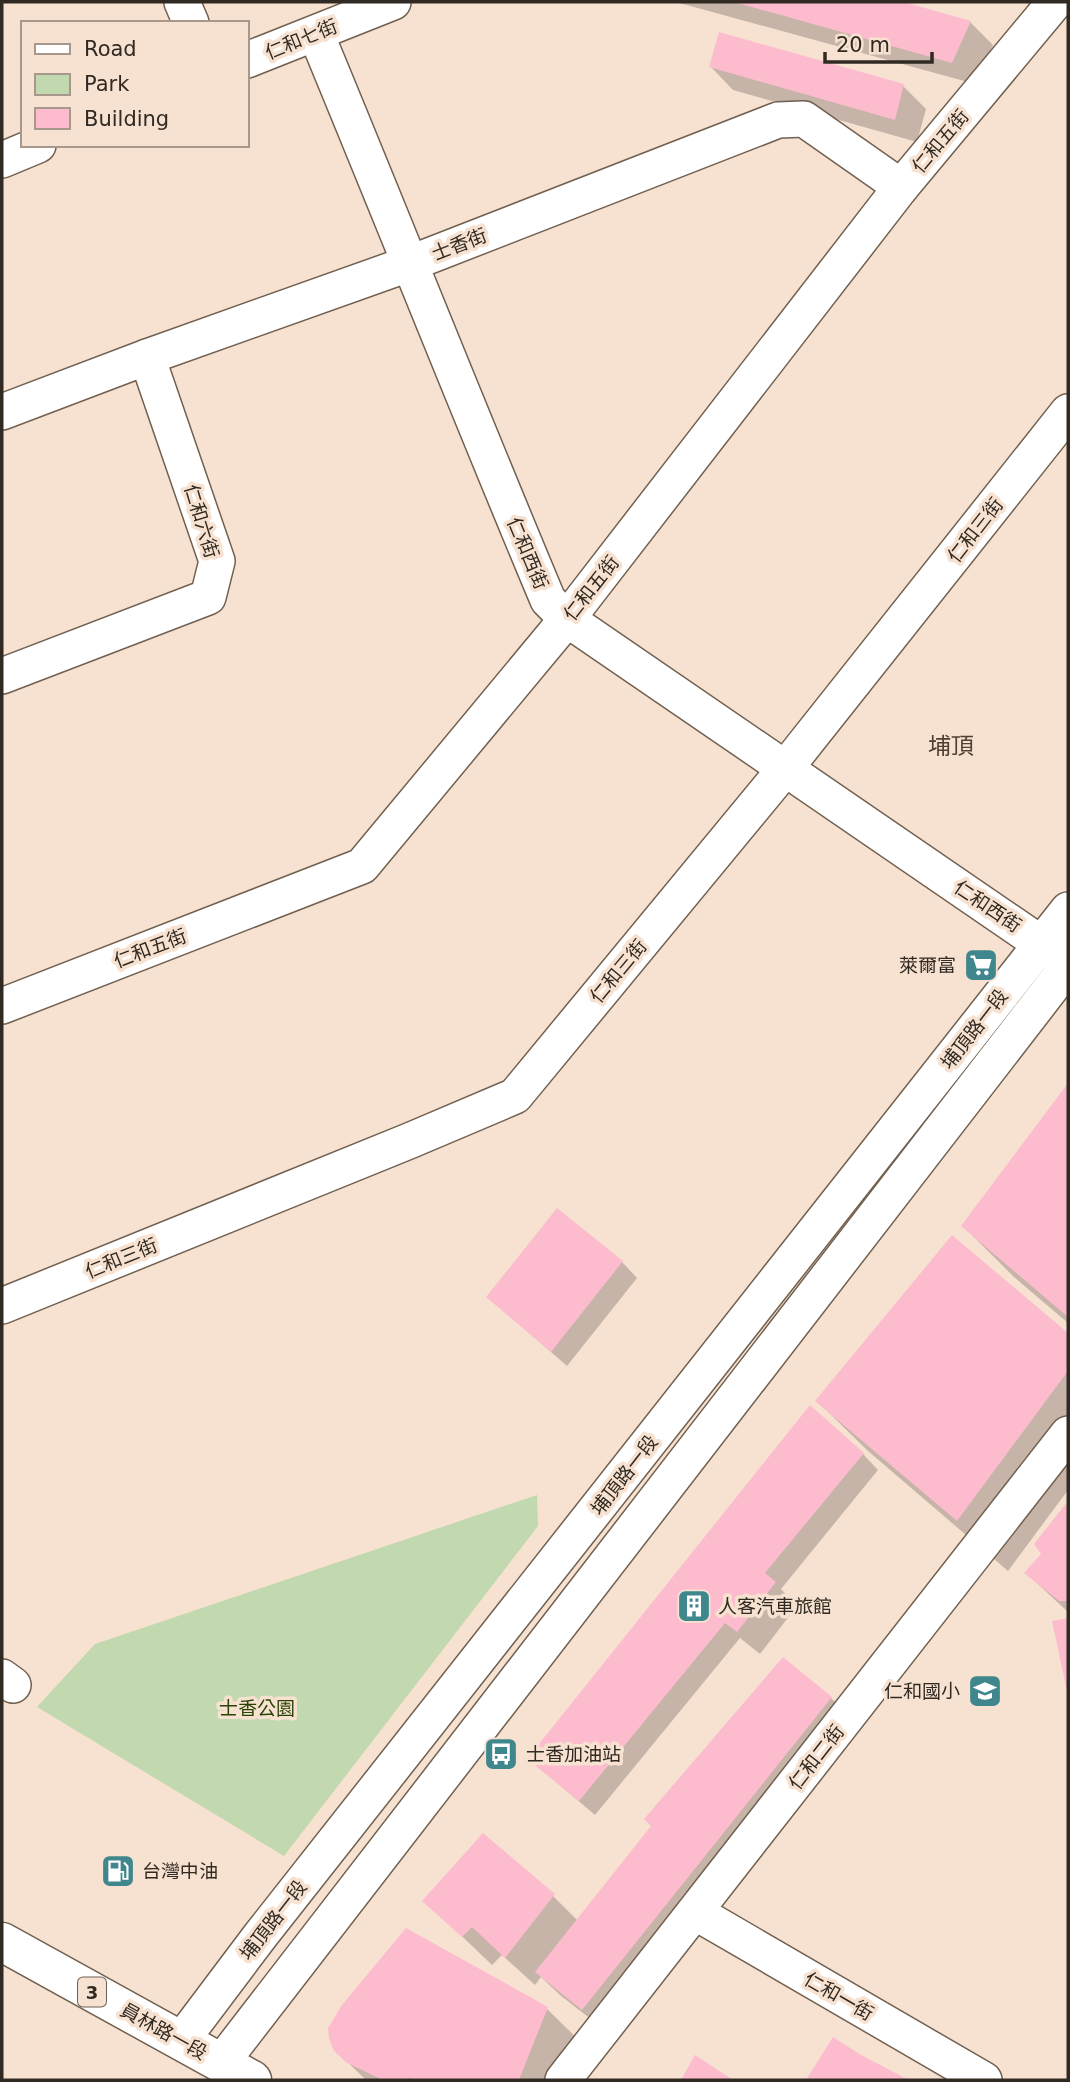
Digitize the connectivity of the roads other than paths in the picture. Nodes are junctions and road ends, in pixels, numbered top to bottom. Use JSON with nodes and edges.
{"nodes":[{"id":1,"x":182,"y":2,"type":"edge"},
{"id":2,"x":393,"y":2,"type":"edge"},
{"id":3,"x":1055,"y":2,"type":"edge"},
{"id":4,"x":1063,"y":2,"type":"edge"},
{"id":5,"x":1068,"y":3,"type":"edge"},
{"id":6,"x":190,"y":21,"type":"edge"},
{"id":7,"x":316,"y":34,"type":"junction"},
{"id":8,"x":248,"y":60,"type":"edge"},
{"id":9,"x":33,"y":147,"type":"edge"},
{"id":10,"x":2,"y":160,"type":"edge"},
{"id":11,"x":901,"y":187,"type":"junction"},
{"id":12,"x":411,"y":263,"type":"junction"},
{"id":13,"x":147,"y":357,"type":"junction"},
{"id":14,"x":2,"y":412,"type":"edge"},
{"id":15,"x":1068,"y":412,"type":"edge"},
{"id":16,"x":567,"y":620,"type":"junction"},
{"id":17,"x":2,"y":676,"type":"edge"},
{"id":18,"x":785,"y":770,"type":"junction"},
{"id":19,"x":1068,"y":909,"type":"edge"},
{"id":20,"x":1060,"y":958,"type":"edge"},
{"id":21,"x":2,"y":1006,"type":"edge"},
{"id":22,"x":2,"y":1307,"type":"edge"},
{"id":23,"x":1068,"y":1434,"type":"edge"},
{"id":24,"x":695,"y":1912,"type":"junction"},
{"id":25,"x":2,"y":1942,"type":"edge"},
{"id":26,"x":181,"y":2041,"type":"junction"},
{"id":27,"x":236,"y":2072,"type":"edge"},
{"id":28,"x":563,"y":2080,"type":"edge"},
{"id":29,"x":984,"y":2080,"type":"edge"}],
"edges":[{"from":1,"to":6,"type":"street"},
{"from":2,"to":7,"type":"street","name":"仁和七街"},
{"from":3,"to":11,"type":"street","name":"仁和五街"},
{"from":4,"to":5,"type":"street"},
{"from":7,"to":8,"type":"street","name":"仁和七街"},
{"from":7,"to":12,"type":"street","name":"仁和西街"},
{"from":9,"to":10,"type":"street"},
{"from":11,"to":12,"type":"street","name":"士香街"},
{"from":11,"to":16,"type":"street","name":"仁和五街"},
{"from":12,"to":13,"type":"street","name":"士香街"},
{"from":12,"to":16,"type":"street","name":"仁和西街"},
{"from":13,"to":14,"type":"street","name":"士香街"},
{"from":13,"to":17,"type":"street","name":"仁和六街"},
{"from":15,"to":18,"type":"street","name":"仁和三街"},
{"from":16,"to":18,"type":"street","name":"仁和西街"},
{"from":16,"to":21,"type":"street","name":"仁和五街"},
{"from":18,"to":20,"type":"street","name":"仁和西街"},
{"from":18,"to":22,"type":"street","name":"仁和三街"},
{"from":19,"to":20,"type":"street","name":"埔頂路一段"},
{"from":20,"to":26,"type":"street","name":"埔頂路一段"},
{"from":20,"to":27,"type":"street","name":"埔頂路一段"},
{"from":23,"to":24,"type":"street","name":"仁和二街"},
{"from":24,"to":28,"type":"street","name":"仁和二街"},
{"from":24,"to":29,"type":"street","name":"仁和一街"},
{"from":25,"to":26,"type":"main road","name":"員林路一段","number":"3"},
{"from":26,"to":27,"type":"main road","name":"員林路一段","number":"3"}]}
